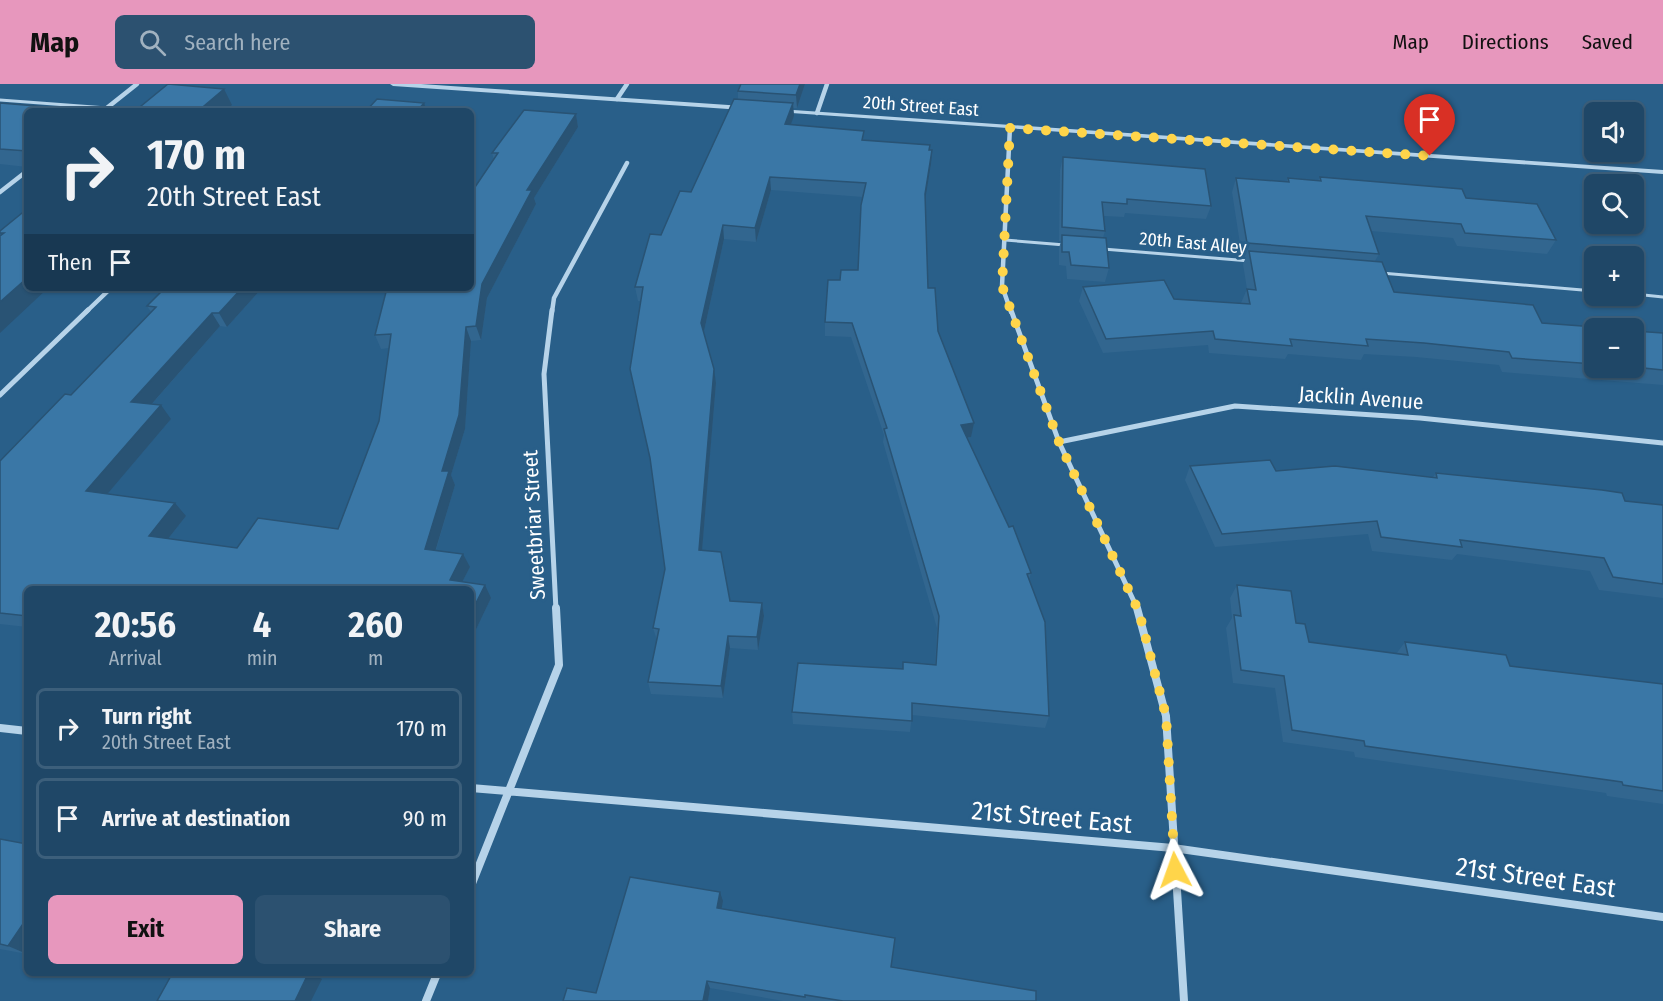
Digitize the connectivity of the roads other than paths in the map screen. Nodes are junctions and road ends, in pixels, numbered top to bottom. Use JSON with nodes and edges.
{"nodes":[{"id":1,"x":136,"y":84,"type":"edge"},
{"id":2,"x":393,"y":84,"type":"edge"},
{"id":3,"x":627,"y":84,"type":"edge"},
{"id":4,"x":827,"y":84,"type":"edge"},
{"id":5,"x":618,"y":99,"type":"junction"},
{"id":6,"x":0,"y":100,"type":"edge"},
{"id":7,"x":93,"y":108,"type":"edge"},
{"id":8,"x":106,"y":108,"type":"edge"},
{"id":9,"x":747,"y":108,"type":"edge"},
{"id":10,"x":770,"y":110,"type":"edge"},
{"id":11,"x":817,"y":113,"type":"junction"},
{"id":12,"x":1010,"y":128,"type":"junction"},
{"id":13,"x":627,"y":164,"type":"dead end"},
{"id":14,"x":1663,"y":172,"type":"edge"},
{"id":15,"x":24,"y":173,"type":"edge"},
{"id":16,"x":0,"y":192,"type":"edge"},
{"id":17,"x":1005,"y":240,"type":"junction"},
{"id":18,"x":1075,"y":246,"type":"edge"},
{"id":19,"x":1099,"y":248,"type":"edge"},
{"id":20,"x":1252,"y":262,"type":"edge"},
{"id":21,"x":1370,"y":272,"type":"edge"},
{"id":22,"x":1584,"y":290,"type":"edge"},
{"id":23,"x":108,"y":291,"type":"edge"},
{"id":24,"x":1644,"y":295,"type":"edge"},
{"id":25,"x":1663,"y":297,"type":"edge"},
{"id":26,"x":0,"y":395,"type":"edge"},
{"id":27,"x":1059,"y":442,"type":"junction"},
{"id":28,"x":1663,"y":443,"type":"edge"},
{"id":29,"x":0,"y":728,"type":"edge"},
{"id":30,"x":24,"y":731,"type":"edge"},
{"id":31,"x":474,"y":788,"type":"edge"},
{"id":32,"x":507,"y":792,"type":"junction"},
{"id":33,"x":1173,"y":848,"type":"junction"},
{"id":34,"x":474,"y":878,"type":"edge"},
{"id":35,"x":1663,"y":917,"type":"edge"},
{"id":36,"x":436,"y":976,"type":"edge"},
{"id":37,"x":426,"y":1001,"type":"edge"},
{"id":38,"x":1184,"y":1001,"type":"edge"}],
"edges":[{"from":1,"to":8,"type":"street"},
{"from":2,"to":5,"type":"street"},
{"from":3,"to":5,"type":"street"},
{"from":4,"to":11,"type":"street"},
{"from":5,"to":9,"type":"street"},
{"from":6,"to":7,"type":"lane"},
{"from":10,"to":11,"type":"street","name":"20th Street East"},
{"from":11,"to":12,"type":"street","name":"20th Street East"},
{"from":12,"to":14,"type":"street","name":"20th Street East"},
{"from":12,"to":17,"type":"street"},
{"from":13,"to":32,"type":"street","name":"Sweetbriar Street"},
{"from":15,"to":16,"type":"street"},
{"from":17,"to":18,"type":"lane"},
{"from":17,"to":27,"type":"street"},
{"from":19,"to":20,"type":"lane","name":"20th East Alley"},
{"from":21,"to":22,"type":"lane"},
{"from":23,"to":26,"type":"street"},
{"from":24,"to":25,"type":"lane"},
{"from":27,"to":28,"type":"street","name":"Jacklin Avenue"},
{"from":27,"to":33,"type":"street"},
{"from":29,"to":30,"type":"street"},
{"from":31,"to":32,"type":"street","name":"21st Street East"},
{"from":32,"to":33,"type":"street","name":"21st Street East"},
{"from":32,"to":34,"type":"street","name":"Sweetbriar Street"},
{"from":33,"to":35,"type":"street","name":"21st Street East"},
{"from":33,"to":38,"type":"street"},
{"from":36,"to":37,"type":"street"}]}
